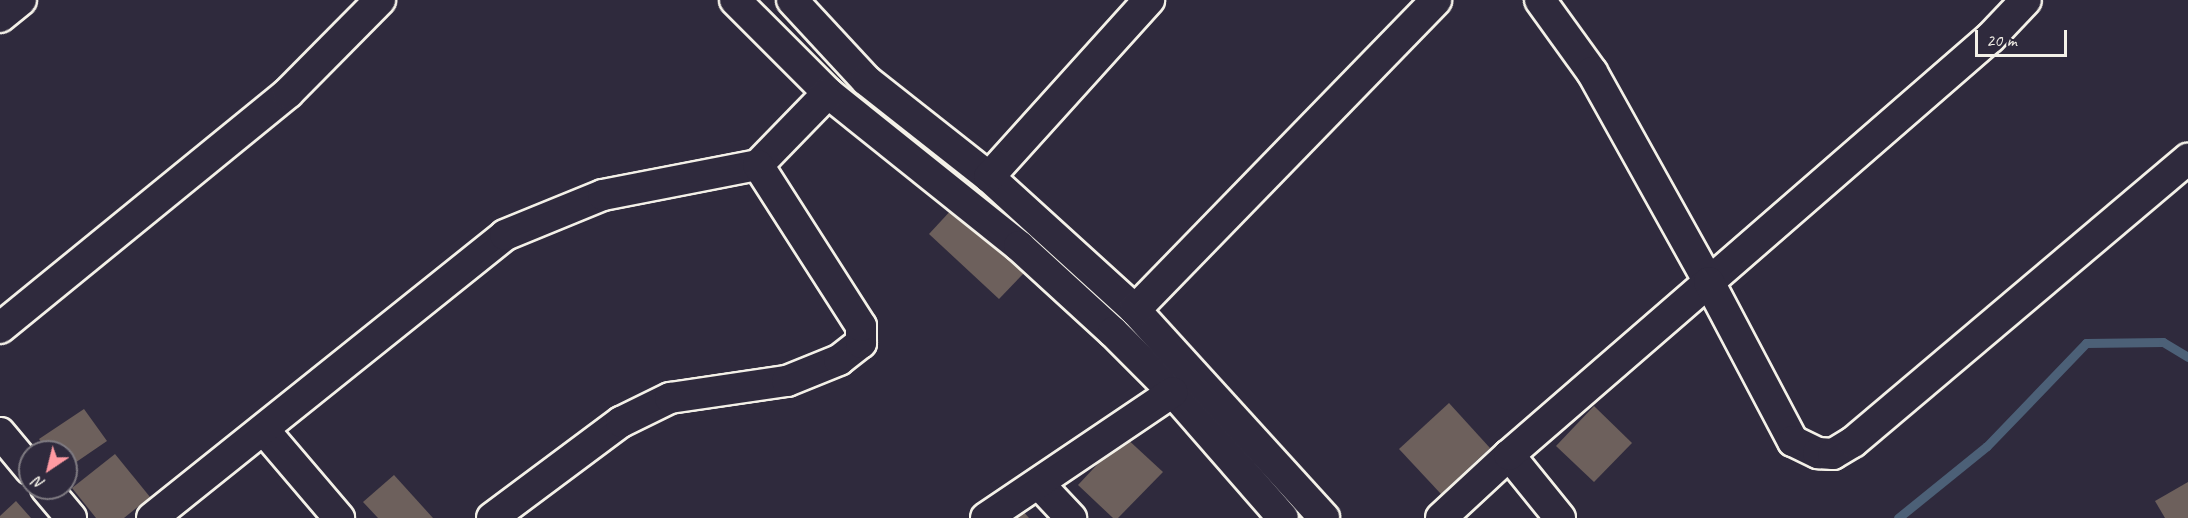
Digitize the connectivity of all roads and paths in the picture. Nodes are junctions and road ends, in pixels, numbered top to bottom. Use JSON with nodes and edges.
{"nodes":[{"id":1,"x":21,"y":0,"type":"edge"},
{"id":2,"x":380,"y":0,"type":"edge"},
{"id":3,"x":735,"y":0,"type":"edge"},
{"id":4,"x":792,"y":0,"type":"edge"},
{"id":5,"x":1149,"y":0,"type":"edge"},
{"id":6,"x":1436,"y":0,"type":"edge"},
{"id":7,"x":1540,"y":0,"type":"edge"},
{"id":8,"x":2026,"y":0,"type":"edge"},
{"id":9,"x":0,"y":17,"type":"edge"},
{"id":10,"x":828,"y":93,"type":"junction"},
{"id":11,"x":2188,"y":159,"type":"edge"},
{"id":12,"x":758,"y":165,"type":"junction"},
{"id":13,"x":989,"y":177,"type":"junction"},
{"id":14,"x":1709,"y":282,"type":"junction"},
{"id":15,"x":1135,"y":310,"type":"junction"},
{"id":16,"x":0,"y":328,"type":"edge"},
{"id":17,"x":1173,"y":393,"type":"junction"},
{"id":18,"x":264,"y":430,"type":"junction"},
{"id":19,"x":0,"y":433,"type":"edge"},
{"id":20,"x":18,"y":455,"type":"edge"},
{"id":21,"x":1509,"y":455,"type":"junction"},
{"id":22,"x":1039,"y":484,"type":"junction"},
{"id":23,"x":56,"y":500,"type":"edge"},
{"id":24,"x":71,"y":518,"type":"edge"},
{"id":25,"x":152,"y":518,"type":"edge"},
{"id":26,"x":339,"y":518,"type":"edge"},
{"id":27,"x":492,"y":518,"type":"edge"},
{"id":28,"x":986,"y":518,"type":"edge"},
{"id":29,"x":1071,"y":518,"type":"edge"},
{"id":30,"x":1283,"y":518,"type":"edge"},
{"id":31,"x":1324,"y":518,"type":"edge"},
{"id":32,"x":1441,"y":518,"type":"edge"},
{"id":33,"x":1560,"y":518,"type":"edge"}],
"edges":[{"from":1,"to":9,"type":"street"},
{"from":2,"to":16,"type":"street"},
{"from":3,"to":10,"type":"street"},
{"from":4,"to":13,"type":"street"},
{"from":5,"to":13,"type":"street"},
{"from":6,"to":15,"type":"street"},
{"from":7,"to":14,"type":"street"},
{"from":8,"to":14,"type":"street"},
{"from":10,"to":12,"type":"street"},
{"from":10,"to":17,"type":"street"},
{"from":11,"to":14,"type":"street"},
{"from":12,"to":18,"type":"street"},
{"from":12,"to":27,"type":"street"},
{"from":13,"to":15,"type":"street"},
{"from":14,"to":21,"type":"street"},
{"from":15,"to":31,"type":"street"},
{"from":17,"to":22,"type":"street"},
{"from":17,"to":30,"type":"street"},
{"from":18,"to":25,"type":"street"},
{"from":18,"to":26,"type":"street"},
{"from":19,"to":20,"type":"street"},
{"from":21,"to":32,"type":"street"},
{"from":21,"to":33,"type":"street"},
{"from":22,"to":28,"type":"street"},
{"from":22,"to":29,"type":"street"},
{"from":23,"to":24,"type":"street"}]}
